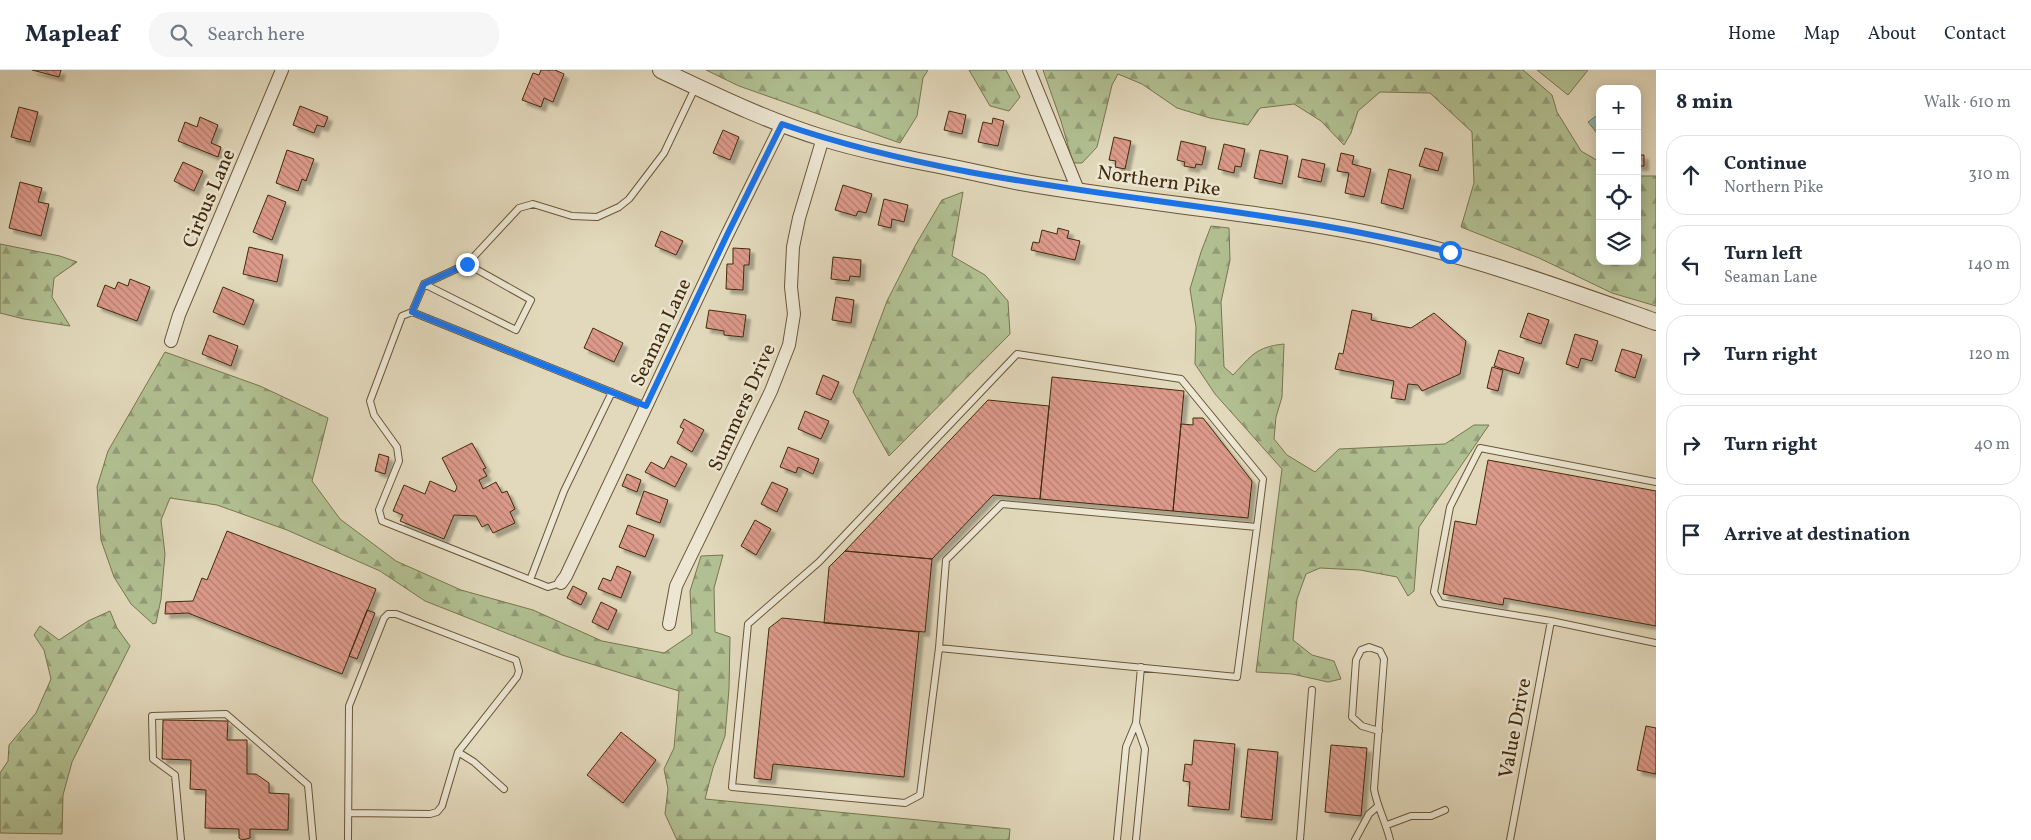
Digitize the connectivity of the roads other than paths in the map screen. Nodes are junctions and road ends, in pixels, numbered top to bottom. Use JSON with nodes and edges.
{"nodes":[{"id":1,"x":282,"y":70,"type":"edge"},
{"id":2,"x":660,"y":70,"type":"edge"},
{"id":3,"x":1029,"y":70,"type":"edge"},
{"id":4,"x":696,"y":86,"type":"junction"},
{"id":5,"x":782,"y":124,"type":"junction"},
{"id":6,"x":823,"y":138,"type":"junction"},
{"id":7,"x":1078,"y":190,"type":"junction"},
{"id":8,"x":467,"y":264,"type":"junction"},
{"id":9,"x":424,"y":284,"type":"junction"},
{"id":10,"x":412,"y":312,"type":"junction"},
{"id":11,"x":1656,"y":322,"type":"edge"},
{"id":12,"x":171,"y":341,"type":"dead end"},
{"id":13,"x":612,"y":392,"type":"junction"},
{"id":14,"x":646,"y":406,"type":"junction"},
{"id":15,"x":1656,"y":482,"type":"edge"},
{"id":16,"x":1257,"y":527,"type":"junction"},
{"id":17,"x":530,"y":580,"type":"junction"},
{"id":18,"x":561,"y":583,"type":"joint"},
{"id":19,"x":1550,"y":621,"type":"junction"},
{"id":20,"x":668,"y":624,"type":"dead end"},
{"id":21,"x":1656,"y":643,"type":"edge"},
{"id":22,"x":939,"y":648,"type":"junction"},
{"id":23,"x":1141,"y":667,"type":"junction"},
{"id":24,"x":1312,"y":690,"type":"dead end"},
{"id":25,"x":1136,"y":723,"type":"junction"},
{"id":26,"x":1378,"y":731,"type":"junction"},
{"id":27,"x":458,"y":752,"type":"junction"},
{"id":28,"x":504,"y":789,"type":"dead end"},
{"id":29,"x":1377,"y":807,"type":"junction"},
{"id":30,"x":1445,"y":810,"type":"dead end"},
{"id":31,"x":349,"y":812,"type":"junction"},
{"id":32,"x":1386,"y":825,"type":"junction"},
{"id":33,"x":181,"y":840,"type":"edge"},
{"id":34,"x":313,"y":840,"type":"edge"},
{"id":35,"x":348,"y":840,"type":"edge"},
{"id":36,"x":1117,"y":840,"type":"edge"},
{"id":37,"x":1136,"y":840,"type":"edge"},
{"id":38,"x":1300,"y":840,"type":"edge"},
{"id":39,"x":1355,"y":840,"type":"edge"},
{"id":40,"x":1390,"y":840,"type":"edge"},
{"id":41,"x":1510,"y":840,"type":"edge"}],
"edges":[{"from":1,"to":12,"type":"street","name":"Cirbus Lane"},
{"from":2,"to":4,"type":"street","name":"Northern Pike"},
{"from":3,"to":7,"type":"street"},
{"from":4,"to":5,"type":"street","name":"Northern Pike"},
{"from":4,"to":8,"type":"lane"},
{"from":5,"to":6,"type":"street","name":"Northern Pike"},
{"from":5,"to":14,"type":"street","name":"Seaman Lane"},
{"from":6,"to":7,"type":"street","name":"Northern Pike"},
{"from":6,"to":20,"type":"street","name":"Summers Drive"},
{"from":7,"to":11,"type":"street","name":"Northern Pike"},
{"from":8,"to":9,"type":"lane"},
{"from":8,"to":9,"type":"lane"},
{"from":9,"to":10,"type":"lane"},
{"from":10,"to":13,"type":"lane"},
{"from":10,"to":17,"type":"lane"},
{"from":13,"to":14,"type":"lane"},
{"from":13,"to":17,"type":"lane"},
{"from":14,"to":18,"type":"street","name":"Seaman Lane"},
{"from":15,"to":19,"type":"lane"},
{"from":16,"to":22,"type":"lane"},
{"from":16,"to":22,"type":"lane"},
{"from":16,"to":23,"type":"lane"},
{"from":17,"to":18,"type":"lane"},
{"from":19,"to":21,"type":"lane"},
{"from":19,"to":41,"type":"lane","name":"Value Drive"},
{"from":22,"to":23,"type":"lane"},
{"from":23,"to":25,"type":"lane"},
{"from":24,"to":38,"type":"lane"},
{"from":25,"to":36,"type":"lane"},
{"from":25,"to":37,"type":"lane"},
{"from":26,"to":26,"type":"lane"},
{"from":26,"to":29,"type":"lane"},
{"from":27,"to":28,"type":"lane"},
{"from":27,"to":31,"type":"lane"},
{"from":27,"to":31,"type":"lane"},
{"from":29,"to":32,"type":"lane"},
{"from":29,"to":39,"type":"lane"},
{"from":30,"to":32,"type":"lane"},
{"from":31,"to":35,"type":"lane"},
{"from":32,"to":40,"type":"lane"},
{"from":33,"to":34,"type":"lane"}]}
